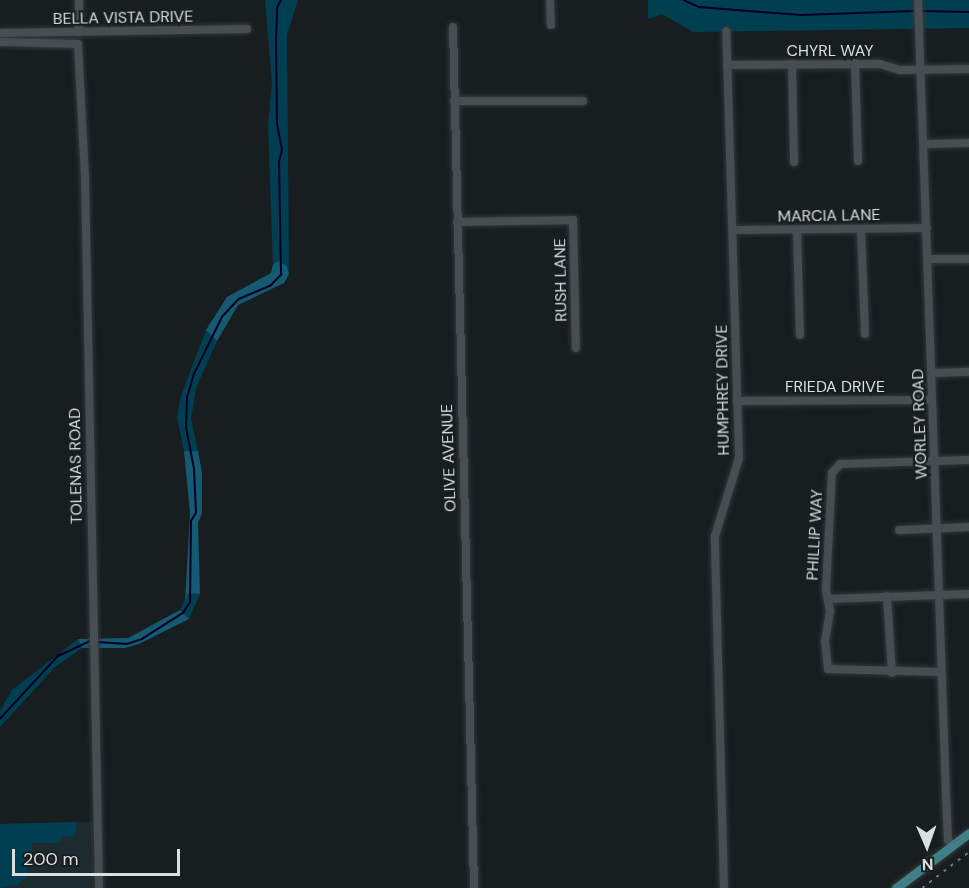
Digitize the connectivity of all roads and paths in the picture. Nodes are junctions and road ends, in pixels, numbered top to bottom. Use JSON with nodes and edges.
{"nodes":[{"id":1,"x":79,"y":0,"type":"edge"},
{"id":2,"x":550,"y":0,"type":"edge"},
{"id":3,"x":918,"y":0,"type":"edge"},
{"id":4,"x":550,"y":25,"type":"dead end"},
{"id":5,"x":453,"y":27,"type":"dead end"},
{"id":6,"x":247,"y":29,"type":"dead end"},
{"id":7,"x":726,"y":31,"type":"dead end"},
{"id":8,"x":79,"y":32,"type":"junction"},
{"id":9,"x":0,"y":33,"type":"edge"},
{"id":10,"x":0,"y":42,"type":"edge"},
{"id":11,"x":855,"y":63,"type":"junction"},
{"id":12,"x":792,"y":64,"type":"junction"},
{"id":13,"x":727,"y":65,"type":"junction"},
{"id":14,"x":969,"y":69,"type":"edge"},
{"id":15,"x":921,"y":70,"type":"junction"},
{"id":16,"x":454,"y":101,"type":"junction"},
{"id":17,"x":583,"y":101,"type":"dead end"},
{"id":18,"x":969,"y":143,"type":"edge"},
{"id":19,"x":924,"y":144,"type":"junction"},
{"id":20,"x":858,"y":161,"type":"dead end"},
{"id":21,"x":794,"y":162,"type":"dead end"},
{"id":22,"x":457,"y":222,"type":"junction"},
{"id":23,"x":927,"y":228,"type":"junction"},
{"id":24,"x":861,"y":229,"type":"junction"},
{"id":25,"x":733,"y":230,"type":"junction"},
{"id":26,"x":797,"y":230,"type":"junction"},
{"id":27,"x":969,"y":259,"type":"edge"},
{"id":28,"x":928,"y":260,"type":"junction"},
{"id":29,"x":865,"y":334,"type":"dead end"},
{"id":30,"x":800,"y":335,"type":"dead end"},
{"id":31,"x":576,"y":348,"type":"dead end"},
{"id":32,"x":969,"y":372,"type":"edge"},
{"id":33,"x":932,"y":373,"type":"junction"},
{"id":34,"x":932,"y":400,"type":"junction"},
{"id":35,"x":737,"y":401,"type":"junction"},
{"id":36,"x":969,"y":460,"type":"edge"},
{"id":37,"x":935,"y":463,"type":"junction"},
{"id":38,"x":969,"y":527,"type":"edge"},
{"id":39,"x":937,"y":528,"type":"junction"},
{"id":40,"x":899,"y":530,"type":"dead end"},
{"id":41,"x":969,"y":594,"type":"edge"},
{"id":42,"x":939,"y":595,"type":"junction"},
{"id":43,"x":887,"y":596,"type":"junction"},
{"id":44,"x":828,"y":598,"type":"junction"},
{"id":45,"x":941,"y":672,"type":"junction"},
{"id":46,"x":892,"y":673,"type":"junction"},
{"id":47,"x":969,"y":833,"type":"edge"},
{"id":48,"x":952,"y":845,"type":"junction"},
{"id":49,"x":99,"y":888,"type":"edge"},
{"id":50,"x":474,"y":888,"type":"edge"},
{"id":51,"x":724,"y":888,"type":"edge"},
{"id":52,"x":896,"y":888,"type":"edge"}],
"edges":[{"from":1,"to":8,"type":"street"},
{"from":2,"to":4,"type":"street"},
{"from":3,"to":15,"type":"street","name":"WORLEY ROAD"},
{"from":5,"to":16,"type":"street","name":"OLIVE AVENUE"},
{"from":6,"to":8,"type":"street","name":"BELLA VISTA DRIVE"},
{"from":7,"to":13,"type":"street","name":"HUMPHREY DRIVE"},
{"from":8,"to":9,"type":"street","name":"BELLA VISTA DRIVE"},
{"from":10,"to":49,"type":"street","name":"TOLENAS ROAD"},
{"from":11,"to":12,"type":"street","name":"CHYRL WAY"},
{"from":11,"to":15,"type":"street","name":"CHYRL WAY"},
{"from":11,"to":20,"type":"street"},
{"from":12,"to":13,"type":"street","name":"CHYRL WAY"},
{"from":12,"to":21,"type":"street"},
{"from":13,"to":25,"type":"street","name":"HUMPHREY DRIVE"},
{"from":14,"to":15,"type":"street","name":"CHYRL WAY"},
{"from":15,"to":19,"type":"street","name":"WORLEY ROAD"},
{"from":16,"to":17,"type":"street"},
{"from":16,"to":22,"type":"street","name":"OLIVE AVENUE"},
{"from":18,"to":19,"type":"street"},
{"from":19,"to":23,"type":"street","name":"WORLEY ROAD"},
{"from":22,"to":31,"type":"street","name":"RUSH LANE"},
{"from":22,"to":50,"type":"street","name":"OLIVE AVENUE"},
{"from":23,"to":24,"type":"street","name":"MARCIA LANE"},
{"from":23,"to":28,"type":"street","name":"WORLEY ROAD"},
{"from":24,"to":26,"type":"street","name":"MARCIA LANE"},
{"from":24,"to":29,"type":"street"},
{"from":25,"to":26,"type":"street","name":"MARCIA LANE"},
{"from":25,"to":35,"type":"street","name":"HUMPHREY DRIVE"},
{"from":26,"to":30,"type":"street"},
{"from":27,"to":28,"type":"street"},
{"from":28,"to":33,"type":"street","name":"WORLEY ROAD"},
{"from":32,"to":33,"type":"street"},
{"from":33,"to":34,"type":"street","name":"WORLEY ROAD"},
{"from":34,"to":35,"type":"street","name":"FRIEDA DRIVE"},
{"from":34,"to":37,"type":"street","name":"WORLEY ROAD"},
{"from":35,"to":51,"type":"street","name":"HUMPHREY DRIVE"},
{"from":36,"to":37,"type":"street"},
{"from":37,"to":39,"type":"street","name":"WORLEY ROAD"},
{"from":37,"to":44,"type":"street","name":"PHILLIP WAY"},
{"from":38,"to":39,"type":"street"},
{"from":39,"to":40,"type":"street"},
{"from":39,"to":42,"type":"street","name":"WORLEY ROAD"},
{"from":41,"to":42,"type":"street"},
{"from":42,"to":43,"type":"street"},
{"from":42,"to":45,"type":"street","name":"WORLEY ROAD"},
{"from":43,"to":44,"type":"street"},
{"from":43,"to":46,"type":"street"},
{"from":44,"to":46,"type":"street","name":"PHILLIP WAY"},
{"from":45,"to":46,"type":"street","name":"PHILLIP WAY"},
{"from":45,"to":48,"type":"street","name":"WORLEY ROAD"},
{"from":47,"to":48,"type":"main road"},
{"from":48,"to":52,"type":"main road"}]}
